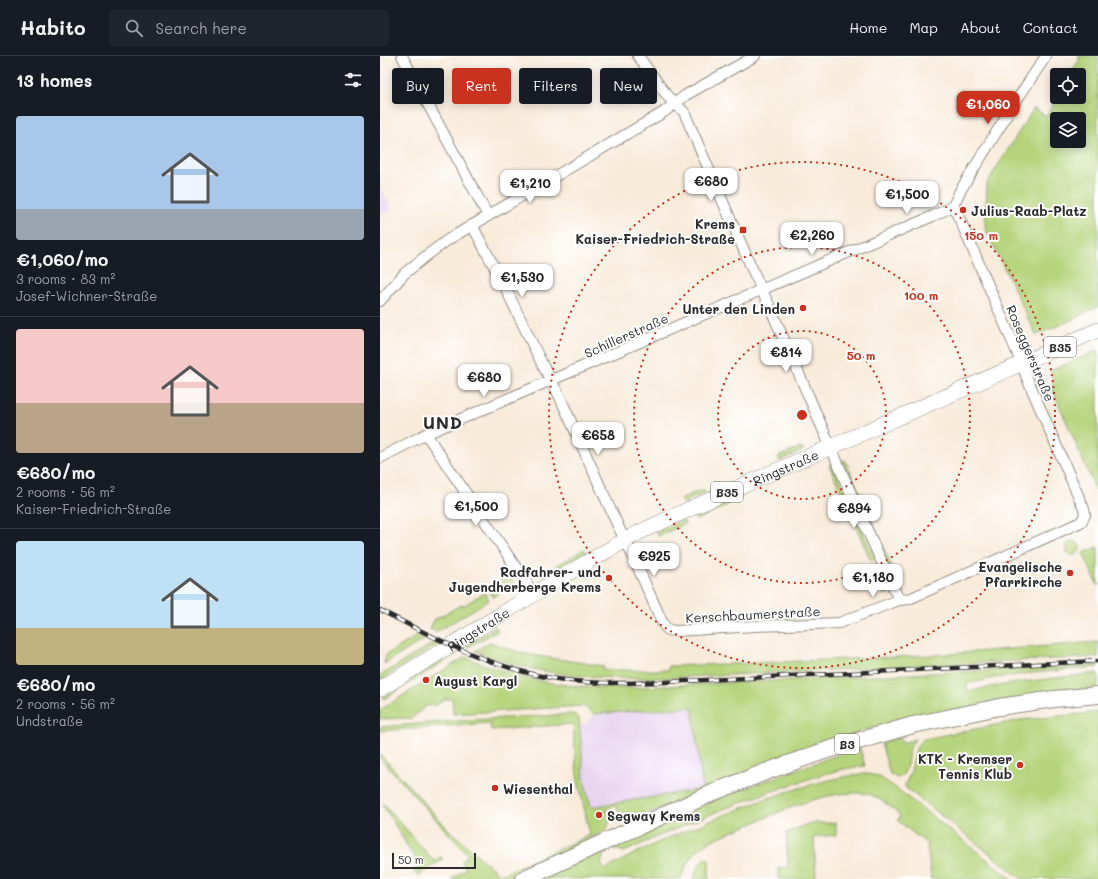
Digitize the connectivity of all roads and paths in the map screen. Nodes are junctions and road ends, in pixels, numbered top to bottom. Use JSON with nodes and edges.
{"nodes":[{"id":1,"x":402,"y":56,"type":"edge"},
{"id":2,"x":638,"y":56,"type":"edge"},
{"id":3,"x":755,"y":56,"type":"edge"},
{"id":4,"x":1046,"y":56,"type":"edge"},
{"id":5,"x":674,"y":103,"type":"junction"},
{"id":6,"x":953,"y":206,"type":"junction"},
{"id":7,"x":488,"y":216,"type":"junction"},
{"id":8,"x":472,"y":225,"type":"junction"},
{"id":9,"x":762,"y":290,"type":"junction"},
{"id":10,"x":380,"y":301,"type":"edge"},
{"id":11,"x":1098,"y":330,"type":"edge"},
{"id":12,"x":1021,"y":364,"type":"junction"},
{"id":13,"x":551,"y":381,"type":"junction"},
{"id":14,"x":426,"y":434,"type":"junction"},
{"id":15,"x":830,"y":447,"type":"junction"},
{"id":16,"x":380,"y":458,"type":"edge"},
{"id":17,"x":1084,"y":509,"type":"joint"},
{"id":18,"x":625,"y":540,"type":"junction"},
{"id":19,"x":534,"y":594,"type":"junction"},
{"id":20,"x":899,"y":600,"type":"junction"},
{"id":21,"x":380,"y":689,"type":"edge"},
{"id":22,"x":1098,"y":695,"type":"edge"},
{"id":23,"x":523,"y":879,"type":"edge"}],
"edges":[{"from":1,"to":7,"type":"street"},
{"from":2,"to":5,"type":"street"},
{"from":3,"to":5,"type":"street"},
{"from":4,"to":6,"type":"street"},
{"from":5,"to":7,"type":"street"},
{"from":5,"to":9,"type":"street"},
{"from":6,"to":9,"type":"street","name":"Schillerstraße"},
{"from":6,"to":12,"type":"street","name":"Roseggerstraße"},
{"from":7,"to":8,"type":"street"},
{"from":8,"to":10,"type":"street"},
{"from":8,"to":13,"type":"street"},
{"from":9,"to":13,"type":"street","name":"Schillerstraße"},
{"from":9,"to":15,"type":"street"},
{"from":11,"to":12,"type":"main road","name":"Ringstraße","number":"B35"},
{"from":12,"to":15,"type":"main road","name":"Ringstraße","number":"B35"},
{"from":12,"to":17,"type":"street","name":"Roseggerstraße"},
{"from":13,"to":14,"type":"street","name":"Schillerstraße"},
{"from":13,"to":18,"type":"street"},
{"from":14,"to":16,"type":"street","name":"Schillerstraße"},
{"from":14,"to":19,"type":"street"},
{"from":15,"to":18,"type":"main road","name":"Ringstraße","number":"B35"},
{"from":15,"to":20,"type":"street"},
{"from":17,"to":20,"type":"street","name":"Kerschbaumerstraße"},
{"from":18,"to":19,"type":"main road","name":"Ringstraße","number":"B35"},
{"from":18,"to":20,"type":"street","name":"Kerschbaumerstraße"},
{"from":19,"to":21,"type":"main road","name":"Ringstraße","number":"B35"},
{"from":22,"to":23,"type":"highway","number":"B3"}]}
